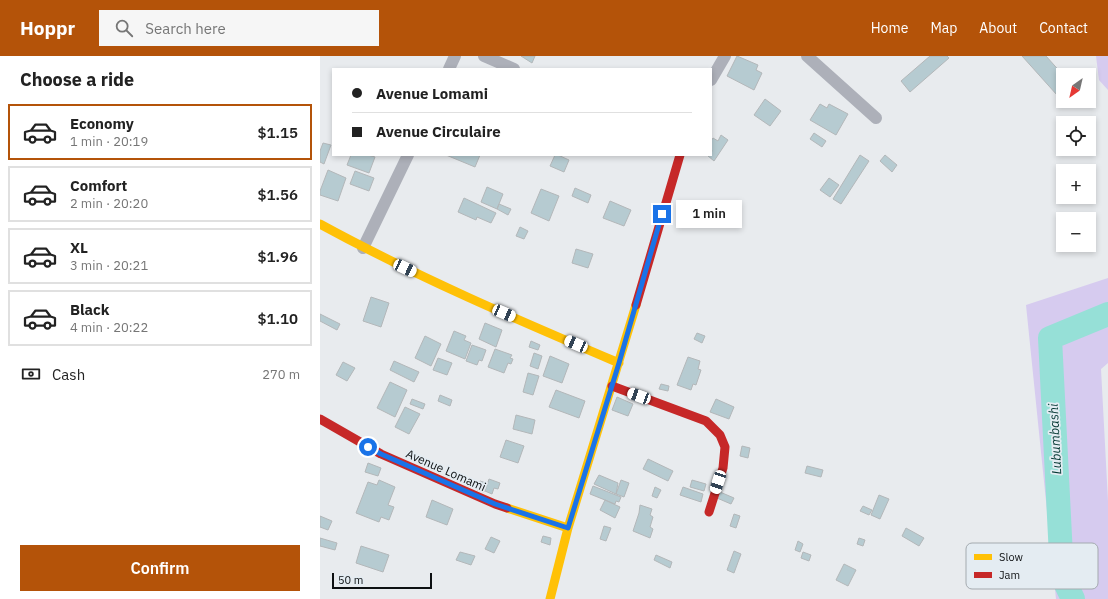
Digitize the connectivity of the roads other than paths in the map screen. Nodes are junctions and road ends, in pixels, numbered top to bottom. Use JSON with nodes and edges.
{"nodes":[{"id":1,"x":455,"y":56,"type":"edge"},
{"id":2,"x":484,"y":56,"type":"edge"},
{"id":3,"x":726,"y":56,"type":"edge"},
{"id":4,"x":807,"y":56,"type":"edge"},
{"id":5,"x":449,"y":68,"type":"edge"},
{"id":6,"x":512,"y":68,"type":"edge"},
{"id":7,"x":712,"y":78,"type":"edge"},
{"id":8,"x":876,"y":118,"type":"dead end"},
{"id":9,"x":408,"y":156,"type":"edge"},
{"id":10,"x":680,"y":156,"type":"edge"},
{"id":11,"x":320,"y":224,"type":"edge"},
{"id":12,"x":363,"y":248,"type":"junction"},
{"id":13,"x":619,"y":363,"type":"junction"},
{"id":14,"x":612,"y":386,"type":"junction"},
{"id":15,"x":320,"y":419,"type":"edge"},
{"id":16,"x":709,"y":512,"type":"dead end"},
{"id":17,"x":568,"y":528,"type":"junction"},
{"id":18,"x":550,"y":599,"type":"edge"}],
"edges":[{"from":1,"to":5,"type":"street"},
{"from":2,"to":6,"type":"street"},
{"from":3,"to":7,"type":"street"},
{"from":4,"to":8,"type":"street"},
{"from":9,"to":12,"type":"street"},
{"from":10,"to":13,"type":"street"},
{"from":11,"to":12,"type":"street"},
{"from":12,"to":13,"type":"street"},
{"from":13,"to":14,"type":"street"},
{"from":14,"to":16,"type":"street"},
{"from":14,"to":17,"type":"street"},
{"from":15,"to":17,"type":"street","name":"Avenue Lomami"},
{"from":17,"to":18,"type":"street"}]}
